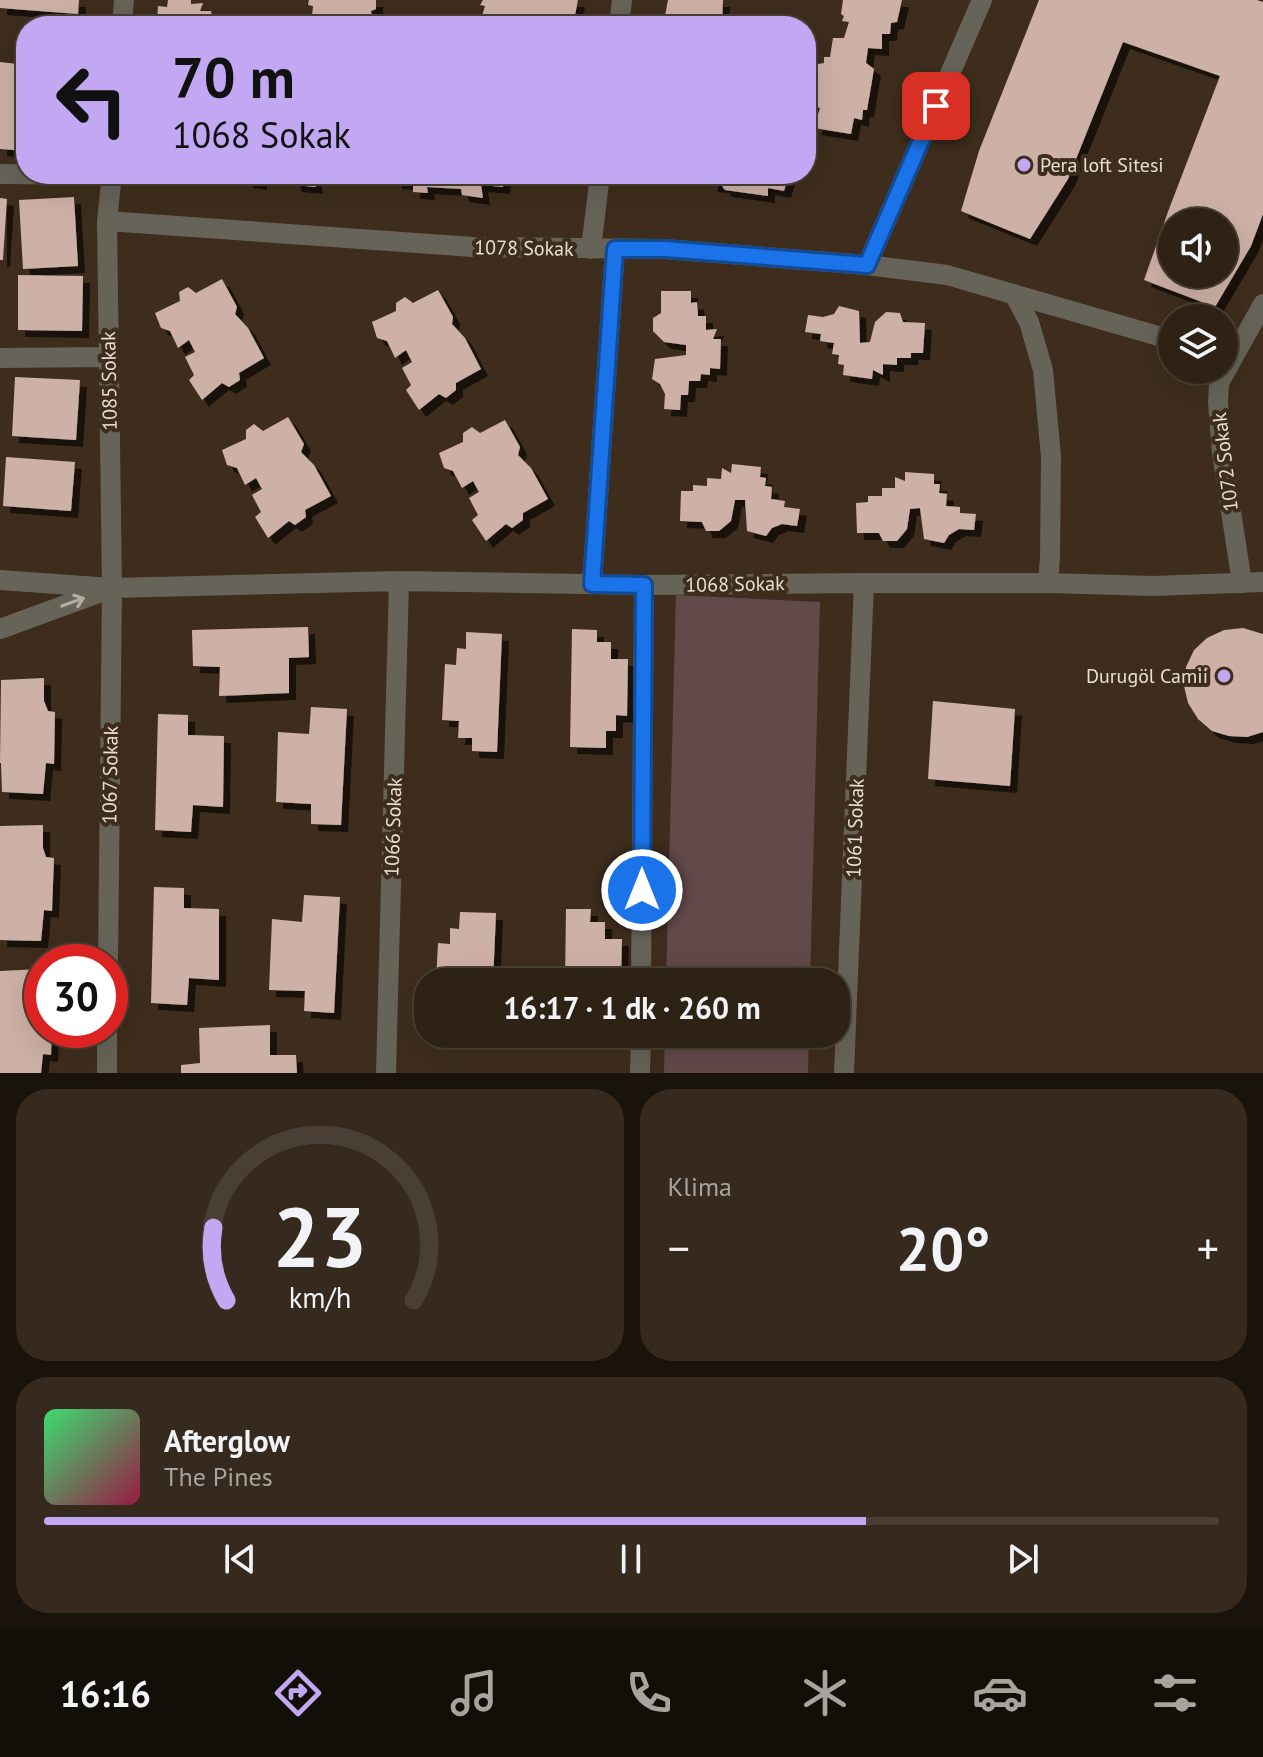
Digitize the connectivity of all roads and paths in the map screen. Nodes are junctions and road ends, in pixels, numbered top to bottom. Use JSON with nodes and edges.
{"nodes":[{"id":1,"x":982,"y":0,"type":"edge"},
{"id":2,"x":111,"y":184,"type":"edge"},
{"id":3,"x":599,"y":184,"type":"edge"},
{"id":4,"x":107,"y":221,"type":"junction"},
{"id":5,"x":591,"y":249,"type":"junction"},
{"id":6,"x":615,"y":249,"type":"junction"},
{"id":7,"x":867,"y":265,"type":"junction"},
{"id":8,"x":1014,"y":294,"type":"junction"},
{"id":9,"x":1263,"y":304,"type":"edge"},
{"id":10,"x":1158,"y":336,"type":"edge"},
{"id":11,"x":1238,"y":342,"type":"edge"},
{"id":12,"x":109,"y":357,"type":"junction"},
{"id":13,"x":0,"y":358,"type":"edge"},
{"id":14,"x":1219,"y":384,"type":"edge"},
{"id":15,"x":0,"y":580,"type":"edge"},
{"id":16,"x":399,"y":581,"type":"junction"},
{"id":17,"x":1263,"y":582,"type":"edge"},
{"id":18,"x":864,"y":583,"type":"junction"},
{"id":19,"x":1048,"y":583,"type":"junction"},
{"id":20,"x":1242,"y":583,"type":"junction"},
{"id":21,"x":592,"y":584,"type":"junction"},
{"id":22,"x":644,"y":585,"type":"junction"},
{"id":23,"x":112,"y":588,"type":"junction"},
{"id":24,"x":0,"y":629,"type":"edge"},
{"id":25,"x":108,"y":944,"type":"edge"},
{"id":26,"x":641,"y":968,"type":"edge"},
{"id":27,"x":107,"y":1048,"type":"edge"},
{"id":28,"x":641,"y":1048,"type":"edge"},
{"id":29,"x":107,"y":1073,"type":"edge"},
{"id":30,"x":386,"y":1073,"type":"edge"},
{"id":31,"x":640,"y":1073,"type":"edge"},
{"id":32,"x":844,"y":1073,"type":"edge"}],
"edges":[{"from":1,"to":7,"type":"street"},
{"from":2,"to":4,"type":"street","name":"1085 Sokak"},
{"from":3,"to":5,"type":"street"},
{"from":4,"to":5,"type":"street","name":"1078 Sokak"},
{"from":4,"to":12,"type":"street","name":"1085 Sokak"},
{"from":5,"to":6,"type":"street","name":"1078 Sokak"},
{"from":6,"to":7,"type":"street","name":"1078 Sokak"},
{"from":6,"to":21,"type":"street"},
{"from":7,"to":8,"type":"street","name":"1078 Sokak"},
{"from":8,"to":10,"type":"street","name":"1078 Sokak"},
{"from":8,"to":19,"type":"street"},
{"from":9,"to":11,"type":"street","name":"1072 Sokak"},
{"from":12,"to":13,"type":"street"},
{"from":12,"to":23,"type":"street","name":"1085 Sokak"},
{"from":14,"to":20,"type":"street","name":"1072 Sokak"},
{"from":15,"to":23,"type":"street","name":"1068 Sokak"},
{"from":16,"to":21,"type":"street","name":"1068 Sokak"},
{"from":16,"to":23,"type":"street","name":"1068 Sokak"},
{"from":16,"to":30,"type":"street","name":"1066 Sokak"},
{"from":17,"to":20,"type":"street","name":"1068 Sokak"},
{"from":18,"to":19,"type":"street","name":"1068 Sokak"},
{"from":18,"to":22,"type":"street","name":"1068 Sokak"},
{"from":18,"to":32,"type":"street","name":"1061 Sokak"},
{"from":19,"to":20,"type":"street","name":"1068 Sokak"},
{"from":21,"to":22,"type":"street","name":"1068 Sokak"},
{"from":22,"to":26,"type":"street"},
{"from":24,"to":23,"type":"street","name":"1068 Sokak","one_way":true},
{"from":23,"to":25,"type":"street","name":"1067 Sokak"},
{"from":27,"to":29,"type":"street"},
{"from":28,"to":31,"type":"street"}]}
